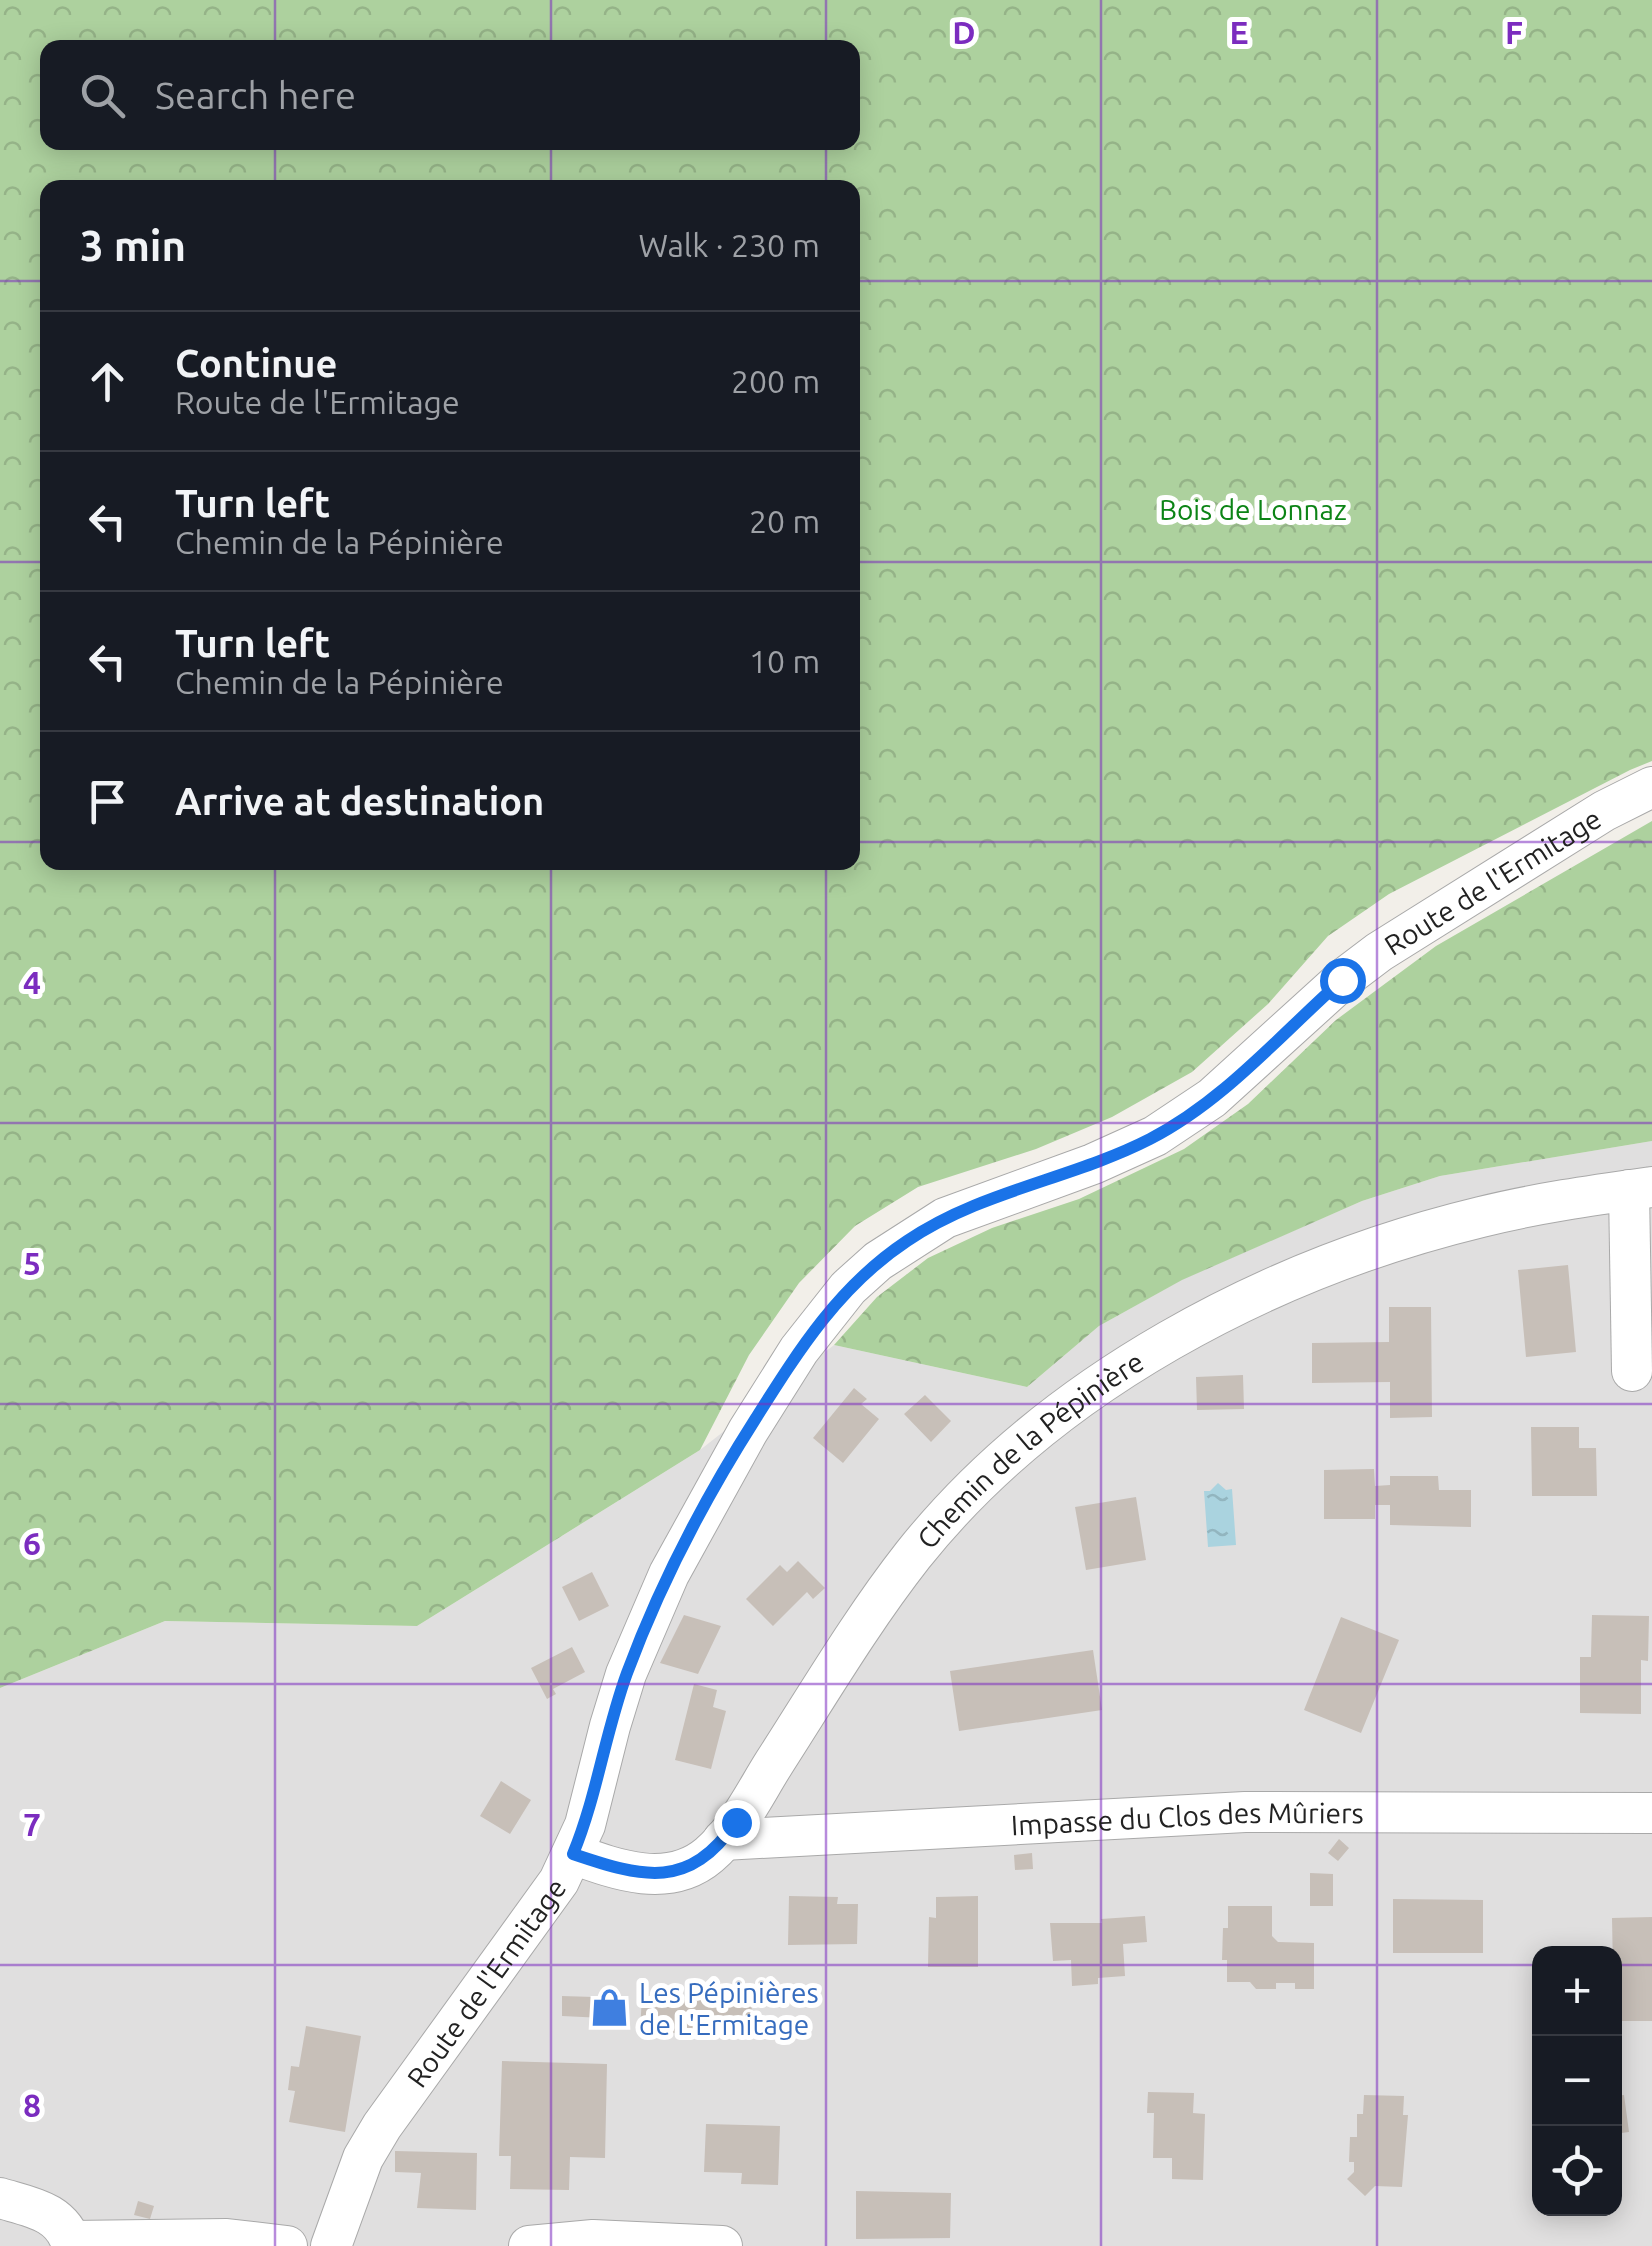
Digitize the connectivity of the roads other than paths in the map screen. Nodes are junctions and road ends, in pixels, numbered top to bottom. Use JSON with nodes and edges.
{"nodes":[{"id":1,"x":1652,"y":787,"type":"edge"},
{"id":2,"x":1640,"y":1189,"type":"edge"},
{"id":3,"x":1632,"y":1371,"type":"dead end"},
{"id":4,"x":1652,"y":1813,"type":"edge"},
{"id":5,"x":724,"y":1840,"type":"junction"},
{"id":6,"x":573,"y":1854,"type":"junction"},
{"id":7,"x":0,"y":2198,"type":"edge"},
{"id":8,"x":71,"y":2243,"type":"edge"},
{"id":9,"x":287,"y":2246,"type":"edge"},
{"id":10,"x":331,"y":2246,"type":"edge"},
{"id":11,"x":529,"y":2246,"type":"edge"},
{"id":12,"x":722,"y":2246,"type":"edge"}],
"edges":[{"from":1,"to":6,"type":"street","name":"Route de l'Ermitage"},
{"from":2,"to":3,"type":"street","name":"Chemin de la Pépinière"},
{"from":2,"to":5,"type":"street","name":"Chemin de la Pépinière"},
{"from":4,"to":5,"type":"street","name":"Impasse du Clos des Mûriers"},
{"from":5,"to":6,"type":"street","name":"Chemin de la Pépinière"},
{"from":6,"to":10,"type":"street","name":"Route de l'Ermitage"},
{"from":7,"to":8,"type":"street"},
{"from":8,"to":9,"type":"street"},
{"from":11,"to":12,"type":"street"}]}
